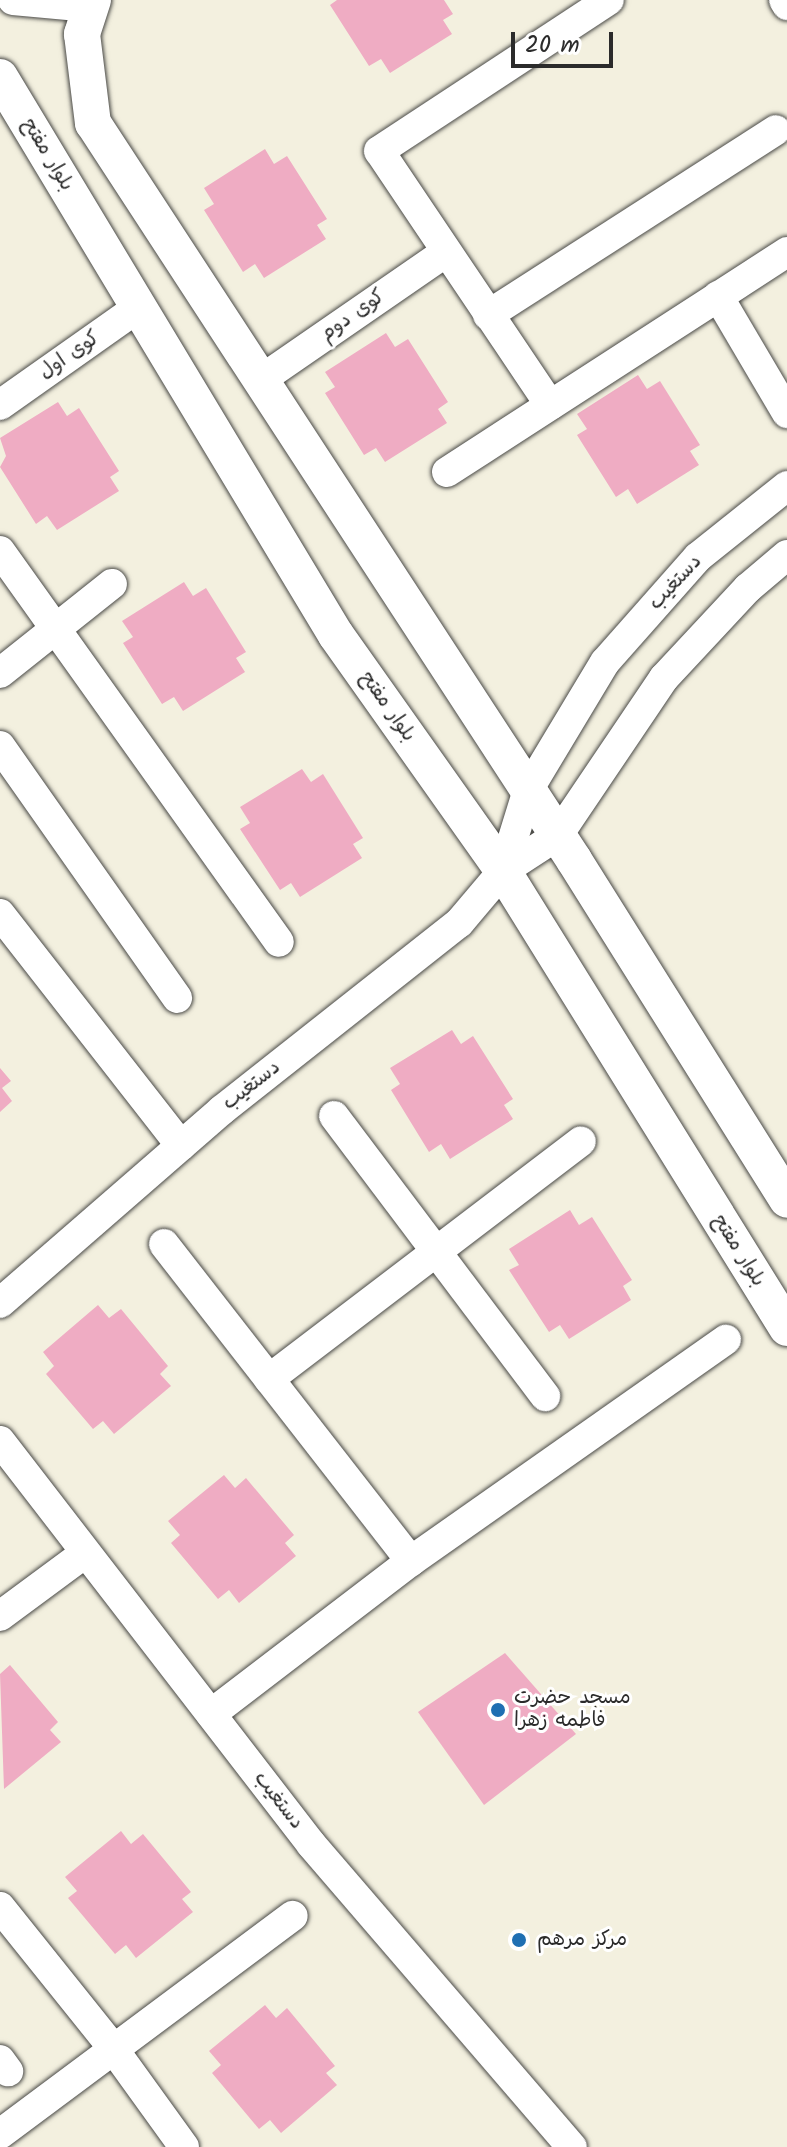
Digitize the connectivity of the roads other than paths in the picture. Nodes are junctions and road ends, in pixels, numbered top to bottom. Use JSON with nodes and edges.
{"nodes":[{"id":1,"x":13,"y":0,"type":"edge"},
{"id":2,"x":609,"y":0,"type":"edge"},
{"id":3,"x":91,"y":4,"type":"edge"},
{"id":4,"x":0,"y":77,"type":"edge"},
{"id":5,"x":776,"y":130,"type":"dead end"},
{"id":6,"x":446,"y":252,"type":"junction"},
{"id":7,"x":787,"y":252,"type":"edge"},
{"id":8,"x":718,"y":296,"type":"junction"},
{"id":9,"x":139,"y":307,"type":"junction"},
{"id":10,"x":488,"y":315,"type":"junction"},
{"id":11,"x":259,"y":381,"type":"junction"},
{"id":12,"x":0,"y":405,"type":"edge"},
{"id":13,"x":550,"y":405,"type":"junction"},
{"id":14,"x":787,"y":413,"type":"edge"},
{"id":15,"x":447,"y":472,"type":"dead end"},
{"id":16,"x":787,"y":486,"type":"edge"},
{"id":17,"x":0,"y":551,"type":"edge"},
{"id":18,"x":787,"y":555,"type":"edge"},
{"id":19,"x":112,"y":584,"type":"dead end"},
{"id":20,"x":55,"y":630,"type":"junction"},
{"id":21,"x":0,"y":673,"type":"edge"},
{"id":22,"x":0,"y":746,"type":"edge"},
{"id":23,"x":528,"y":790,"type":"junction"},
{"id":24,"x":558,"y":835,"type":"junction"},
{"id":25,"x":503,"y":871,"type":"junction"},
{"id":26,"x":3,"y":924,"type":"edge"},
{"id":27,"x":279,"y":942,"type":"dead end"},
{"id":28,"x":177,"y":998,"type":"dead end"},
{"id":29,"x":334,"y":1116,"type":"dead end"},
{"id":30,"x":581,"y":1141,"type":"dead end"},
{"id":31,"x":181,"y":1146,"type":"junction"},
{"id":32,"x":787,"y":1200,"type":"edge"},
{"id":33,"x":164,"y":1244,"type":"dead end"},
{"id":34,"x":439,"y":1250,"type":"junction"},
{"id":35,"x":0,"y":1303,"type":"edge"},
{"id":36,"x":787,"y":1328,"type":"edge"},
{"id":37,"x":726,"y":1340,"type":"dead end"},
{"id":38,"x":269,"y":1379,"type":"junction"},
{"id":39,"x":545,"y":1396,"type":"dead end"},
{"id":40,"x":0,"y":1441,"type":"edge"},
{"id":41,"x":85,"y":1553,"type":"junction"},
{"id":42,"x":411,"y":1561,"type":"junction"},
{"id":43,"x":0,"y":1616,"type":"edge"},
{"id":44,"x":211,"y":1714,"type":"junction"},
{"id":45,"x":0,"y":1907,"type":"edge"},
{"id":46,"x":293,"y":1916,"type":"dead end"},
{"id":47,"x":112,"y":2047,"type":"junction"},
{"id":48,"x":0,"y":2134,"type":"edge"},
{"id":49,"x":184,"y":2147,"type":"edge"},
{"id":50,"x":572,"y":2147,"type":"edge"}],
"edges":[{"from":1,"to":3,"type":"street"},
{"from":2,"to":6,"type":"street"},
{"from":3,"to":11,"type":"street"},
{"from":4,"to":9,"type":"street","name":"بلوار مفتح"},
{"from":5,"to":10,"type":"street"},
{"from":6,"to":10,"type":"street"},
{"from":6,"to":11,"type":"street","name":"کوی دوم"},
{"from":7,"to":8,"type":"street"},
{"from":8,"to":13,"type":"street"},
{"from":8,"to":14,"type":"street"},
{"from":9,"to":12,"type":"street","name":"کوی اول"},
{"from":9,"to":25,"type":"street","name":"بلوار مفتح"},
{"from":10,"to":13,"type":"street"},
{"from":11,"to":23,"type":"street"},
{"from":13,"to":15,"type":"street"},
{"from":16,"to":23,"type":"street","name":"دستغیب"},
{"from":17,"to":20,"type":"street"},
{"from":18,"to":24,"type":"street","name":"دستغیب"},
{"from":19,"to":20,"type":"street"},
{"from":20,"to":21,"type":"street"},
{"from":20,"to":27,"type":"street"},
{"from":22,"to":28,"type":"street"},
{"from":23,"to":24,"type":"street"},
{"from":23,"to":25,"type":"street","name":"دستغیب"},
{"from":24,"to":25,"type":"street","name":"دستغیب"},
{"from":24,"to":32,"type":"street"},
{"from":25,"to":31,"type":"street","name":"دستغیب"},
{"from":25,"to":36,"type":"street","name":"بلوار مفتح"},
{"from":26,"to":31,"type":"street"},
{"from":29,"to":34,"type":"street"},
{"from":30,"to":34,"type":"street"},
{"from":31,"to":35,"type":"street","name":"دستغیب"},
{"from":33,"to":38,"type":"street"},
{"from":34,"to":38,"type":"street"},
{"from":34,"to":39,"type":"street"},
{"from":37,"to":42,"type":"street"},
{"from":38,"to":42,"type":"street"},
{"from":40,"to":41,"type":"street","name":"دستغیب"},
{"from":41,"to":43,"type":"street"},
{"from":41,"to":44,"type":"street","name":"دستغیب"},
{"from":42,"to":44,"type":"street"},
{"from":44,"to":50,"type":"street","name":"دستغیب"},
{"from":45,"to":47,"type":"street"},
{"from":46,"to":47,"type":"street"},
{"from":47,"to":48,"type":"street"},
{"from":47,"to":49,"type":"street"}]}
